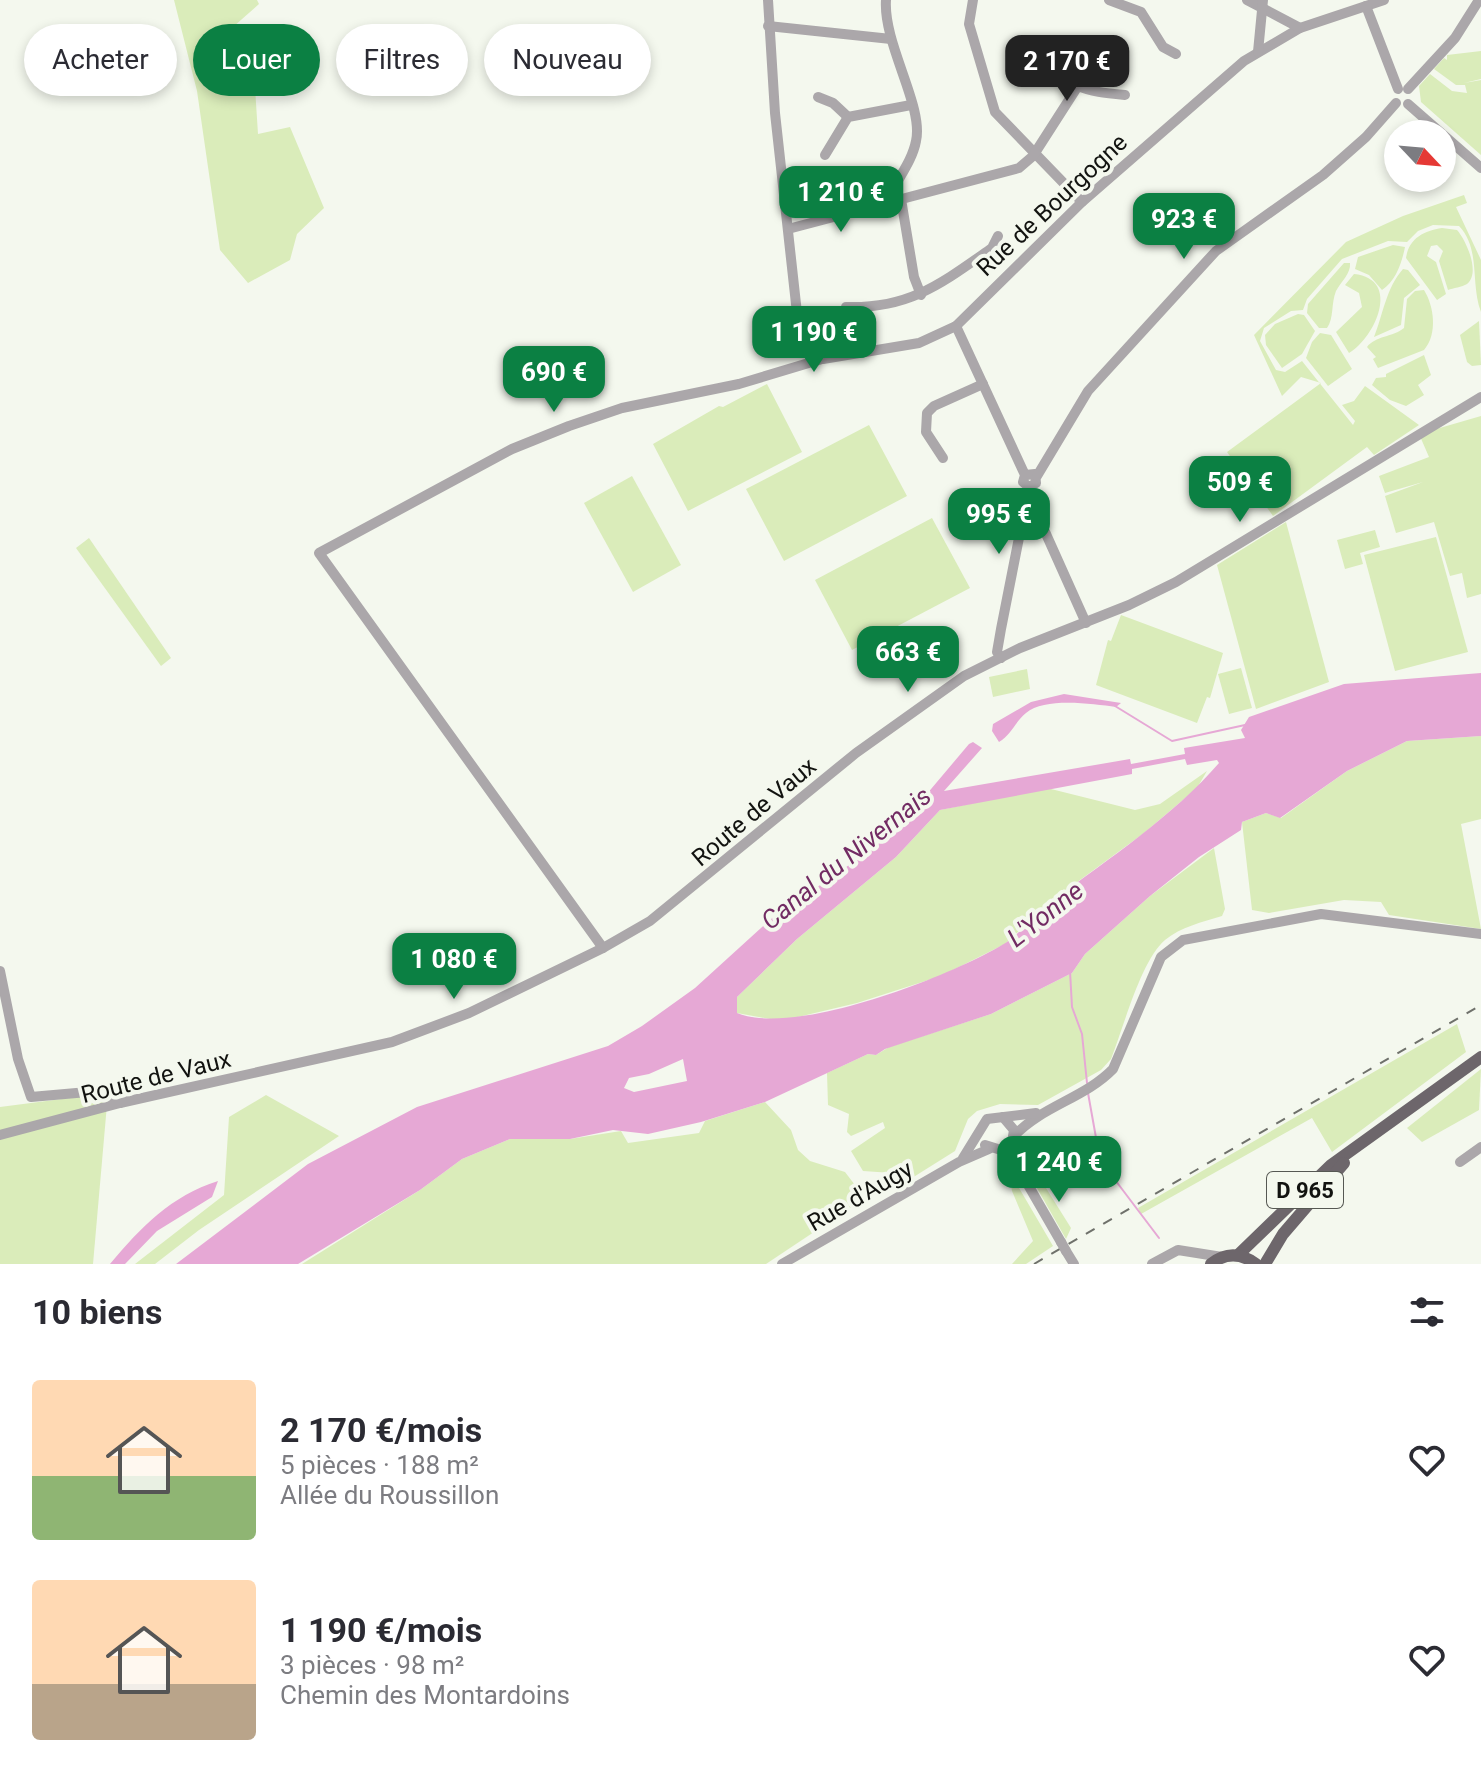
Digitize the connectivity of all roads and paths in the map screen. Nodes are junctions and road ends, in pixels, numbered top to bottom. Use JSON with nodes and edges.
{"nodes":[{"id":1,"x":768,"y":0,"type":"edge"},
{"id":2,"x":886,"y":0,"type":"edge"},
{"id":3,"x":973,"y":0,"type":"edge"},
{"id":4,"x":1109,"y":0,"type":"edge"},
{"id":5,"x":1148,"y":0,"type":"edge"},
{"id":6,"x":1247,"y":0,"type":"edge"},
{"id":7,"x":1384,"y":0,"type":"edge"},
{"id":8,"x":1479,"y":0,"type":"edge"},
{"id":9,"x":1262,"y":4,"type":"edge"},
{"id":10,"x":1366,"y":6,"type":"junction"},
{"id":11,"x":1141,"y":12,"type":"junction"},
{"id":12,"x":1475,"y":17,"type":"edge"},
{"id":13,"x":768,"y":26,"type":"junction"},
{"id":14,"x":1300,"y":28,"type":"junction"},
{"id":15,"x":891,"y":39,"type":"junction"},
{"id":16,"x":1258,"y":52,"type":"junction"},
{"id":17,"x":1043,"y":53,"type":"dead end"},
{"id":18,"x":1176,"y":54,"type":"dead end"},
{"id":19,"x":1076,"y":89,"type":"junction"},
{"id":20,"x":1403,"y":89,"type":"junction"},
{"id":21,"x":1125,"y":95,"type":"dead end"},
{"id":22,"x":818,"y":97,"type":"dead end"},
{"id":23,"x":1402,"y":104,"type":"junction"},
{"id":24,"x":911,"y":105,"type":"junction"},
{"id":25,"x":848,"y":117,"type":"junction"},
{"id":26,"x":825,"y":155,"type":"dead end"},
{"id":27,"x":1033,"y":156,"type":"junction"},
{"id":28,"x":1481,"y":168,"type":"edge"},
{"id":29,"x":900,"y":173,"type":"junction"},
{"id":30,"x":915,"y":196,"type":"junction"},
{"id":31,"x":901,"y":199,"type":"junction"},
{"id":32,"x":1082,"y":202,"type":"junction"},
{"id":33,"x":886,"y":204,"type":"junction"},
{"id":34,"x":788,"y":229,"type":"junction"},
{"id":35,"x":998,"y":236,"type":"dead end"},
{"id":36,"x":921,"y":295,"type":"junction"},
{"id":37,"x":846,"y":307,"type":"dead end"},
{"id":38,"x":956,"y":326,"type":"junction"},
{"id":39,"x":823,"y":359,"type":"junction"},
{"id":40,"x":983,"y":384,"type":"junction"},
{"id":41,"x":1481,"y":397,"type":"edge"},
{"id":42,"x":943,"y":458,"type":"dead end"},
{"id":43,"x":1025,"y":475,"type":"junction"},
{"id":44,"x":1037,"y":476,"type":"junction"},
{"id":45,"x":1029,"y":491,"type":"junction"},
{"id":46,"x":1086,"y":623,"type":"junction"},
{"id":47,"x":1001,"y":658,"type":"junction"},
{"id":48,"x":1481,"y":934,"type":"edge"},
{"id":49,"x":603,"y":948,"type":"junction"},
{"id":50,"x":0,"y":971,"type":"edge"},
{"id":51,"x":1481,"y":1057,"type":"edge"},
{"id":52,"x":120,"y":1103,"type":"junction"},
{"id":53,"x":1042,"y":1112,"type":"junction"},
{"id":54,"x":1003,"y":1117,"type":"junction"},
{"id":55,"x":1376,"y":1132,"type":"junction"},
{"id":56,"x":980,"y":1134,"type":"junction"},
{"id":57,"x":0,"y":1135,"type":"edge"},
{"id":58,"x":1013,"y":1139,"type":"junction"},
{"id":59,"x":1481,"y":1147,"type":"edge"},
{"id":60,"x":995,"y":1150,"type":"junction"},
{"id":61,"x":959,"y":1162,"type":"junction"},
{"id":62,"x":1460,"y":1162,"type":"dead end"},
{"id":63,"x":1016,"y":1164,"type":"junction"},
{"id":64,"x":1187,"y":1251,"type":"junction"},
{"id":65,"x":1238,"y":1255,"type":"junction"},
{"id":66,"x":1217,"y":1260,"type":"edge"},
{"id":67,"x":1155,"y":1263,"type":"edge"},
{"id":68,"x":782,"y":1264,"type":"edge"},
{"id":69,"x":1074,"y":1264,"type":"edge"},
{"id":70,"x":1201,"y":1264,"type":"edge"},
{"id":71,"x":1256,"y":1264,"type":"edge"},
{"id":72,"x":1265,"y":1264,"type":"edge"}],
"edges":[{"from":1,"to":13,"type":"street"},
{"from":2,"to":15,"type":"street"},
{"from":3,"to":27,"type":"street"},
{"from":4,"to":11,"type":"street"},
{"from":5,"to":11,"type":"street"},
{"from":6,"to":9,"type":"street"},
{"from":7,"to":10,"type":"street","name":"Rue de Bourgogne"},
{"from":8,"to":12,"type":"street"},
{"from":9,"to":14,"type":"street"},
{"from":9,"to":16,"type":"street"},
{"from":10,"to":14,"type":"street","name":"Rue de Bourgogne"},
{"from":10,"to":20,"type":"street"},
{"from":11,"to":18,"type":"street"},
{"from":12,"to":20,"type":"street"},
{"from":13,"to":15,"type":"street"},
{"from":13,"to":34,"type":"street"},
{"from":14,"to":16,"type":"street","name":"Rue de Bourgogne"},
{"from":15,"to":24,"type":"street"},
{"from":16,"to":32,"type":"street","name":"Rue de Bourgogne"},
{"from":17,"to":19,"type":"street"},
{"from":19,"to":21,"type":"street"},
{"from":19,"to":27,"type":"street"},
{"from":20,"to":23,"type":"street"},
{"from":22,"to":25,"type":"street"},
{"from":23,"to":28,"type":"street"},
{"from":23,"to":44,"type":"street"},
{"from":24,"to":25,"type":"street"},
{"from":24,"to":29,"type":"street"},
{"from":25,"to":26,"type":"street"},
{"from":27,"to":30,"type":"street"},
{"from":27,"to":32,"type":"street"},
{"from":29,"to":30,"type":"street"},
{"from":29,"to":33,"type":"street"},
{"from":30,"to":31,"type":"street"},
{"from":31,"to":33,"type":"street"},
{"from":31,"to":36,"type":"street"},
{"from":32,"to":38,"type":"street","name":"Rue de Bourgogne"},
{"from":33,"to":34,"type":"street"},
{"from":34,"to":39,"type":"street"},
{"from":35,"to":36,"type":"street"},
{"from":36,"to":37,"type":"street"},
{"from":38,"to":39,"type":"street","name":"Rue de Bourgogne"},
{"from":38,"to":40,"type":"street"},
{"from":39,"to":49,"type":"street","name":"Rue de Bourgogne"},
{"from":40,"to":42,"type":"street"},
{"from":40,"to":43,"type":"street"},
{"from":41,"to":46,"type":"street","name":"Route de Vaux"},
{"from":43,"to":44,"type":"street"},
{"from":43,"to":45,"type":"street"},
{"from":44,"to":45,"type":"street"},
{"from":45,"to":46,"type":"street"},
{"from":45,"to":47,"type":"street"},
{"from":46,"to":47,"type":"street","name":"Route de Vaux"},
{"from":47,"to":49,"type":"street","name":"Route de Vaux"},
{"from":48,"to":53,"type":"street"},
{"from":49,"to":52,"type":"street","name":"Route de Vaux"},
{"from":50,"to":52,"type":"street"},
{"from":51,"to":55,"type":"main road","number":"D 965"},
{"from":52,"to":57,"type":"street","name":"Route de Vaux"},
{"from":53,"to":54,"type":"street"},
{"from":53,"to":58,"type":"street"},
{"from":54,"to":56,"type":"street"},
{"from":54,"to":58,"type":"street"},
{"from":55,"to":65,"type":"main road","number":"D 965"},
{"from":55,"to":72,"type":"main road","number":"D 965"},
{"from":56,"to":60,"type":"street"},
{"from":56,"to":61,"type":"street","name":"Rue d'Augy"},
{"from":58,"to":60,"type":"street"},
{"from":58,"to":63,"type":"street"},
{"from":59,"to":62,"type":"street"},
{"from":60,"to":61,"type":"street","name":"Rue d'Augy"},
{"from":60,"to":63,"type":"street"},
{"from":61,"to":68,"type":"street","name":"Rue d'Augy"},
{"from":63,"to":69,"type":"street"},
{"from":64,"to":66,"type":"street"},
{"from":64,"to":67,"type":"street"},
{"from":64,"to":70,"type":"street"},
{"from":65,"to":66,"type":"main road"},
{"from":65,"to":71,"type":"main road"}]}
